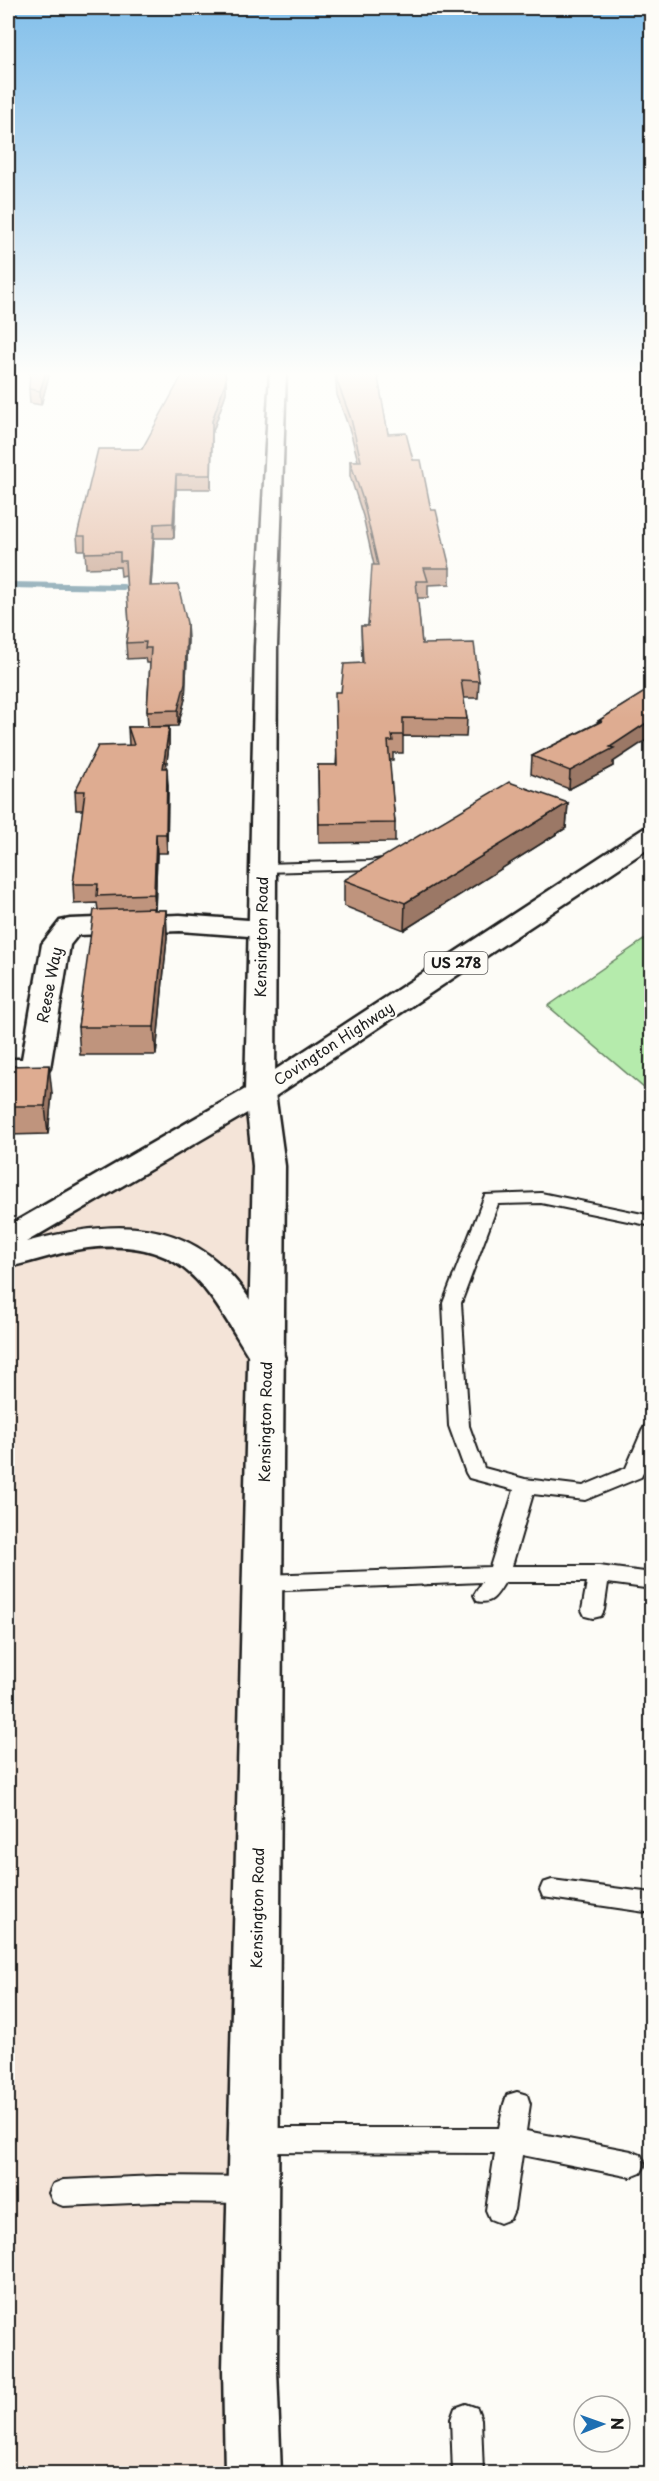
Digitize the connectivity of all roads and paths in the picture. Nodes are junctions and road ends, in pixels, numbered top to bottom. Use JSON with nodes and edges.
{"nodes":[{"id":1,"x":273,"y":488,"type":"edge"},
{"id":2,"x":651,"y":834,"type":"edge"},
{"id":3,"x":404,"y":854,"type":"edge"},
{"id":4,"x":264,"y":868,"type":"junction"},
{"id":5,"x":262,"y":929,"type":"junction"},
{"id":6,"x":8,"y":1068,"type":"edge"},
{"id":7,"x":260,"y":1093,"type":"junction"},
{"id":8,"x":651,"y":1221,"type":"edge"},
{"id":9,"x":8,"y":1239,"type":"edge"},
{"id":10,"x":8,"y":1257,"type":"edge"},
{"id":11,"x":267,"y":1358,"type":"junction"},
{"id":12,"x":651,"y":1431,"type":"edge"},
{"id":13,"x":525,"y":1486,"type":"junction"},
{"id":14,"x":499,"y":1574,"type":"junction"},
{"id":15,"x":599,"y":1575,"type":"junction"},
{"id":16,"x":651,"y":1581,"type":"edge"},
{"id":17,"x":264,"y":1582,"type":"junction"},
{"id":18,"x":485,"y":1595,"type":"dead end"},
{"id":19,"x":592,"y":1610,"type":"dead end"},
{"id":20,"x":552,"y":1890,"type":"dead end"},
{"id":21,"x":651,"y":1903,"type":"edge"},
{"id":22,"x":518,"y":2104,"type":"dead end"},
{"id":23,"x":254,"y":2140,"type":"junction"},
{"id":24,"x":512,"y":2141,"type":"junction"},
{"id":25,"x":632,"y":2164,"type":"dead end"},
{"id":26,"x":253,"y":2190,"type":"junction"},
{"id":27,"x":63,"y":2193,"type":"dead end"},
{"id":28,"x":500,"y":2210,"type":"dead end"},
{"id":29,"x":466,"y":2419,"type":"dead end"},
{"id":30,"x":253,"y":2474,"type":"edge"},
{"id":31,"x":468,"y":2474,"type":"edge"}],
"edges":[{"from":1,"to":4,"type":"street","name":"Kensington Road"},
{"from":2,"to":7,"type":"street","name":"Covington Highway","number":"US 278"},
{"from":3,"to":4,"type":"lane"},
{"from":4,"to":5,"type":"street","name":"Kensington Road"},
{"from":5,"to":6,"type":"street","name":"Reese Way"},
{"from":5,"to":7,"type":"street","name":"Kensington Road"},
{"from":7,"to":9,"type":"street","name":"Covington Highway","number":"US 278"},
{"from":7,"to":11,"type":"street","name":"Kensington Road"},
{"from":8,"to":13,"type":"lane"},
{"from":10,"to":11,"type":"street"},
{"from":11,"to":17,"type":"street","name":"Kensington Road"},
{"from":12,"to":13,"type":"lane"},
{"from":13,"to":14,"type":"lane"},
{"from":14,"to":15,"type":"lane"},
{"from":14,"to":17,"type":"lane"},
{"from":14,"to":18,"type":"lane"},
{"from":15,"to":16,"type":"lane"},
{"from":15,"to":19,"type":"lane"},
{"from":17,"to":23,"type":"street","name":"Kensington Road"},
{"from":20,"to":21,"type":"lane"},
{"from":22,"to":24,"type":"lane"},
{"from":23,"to":24,"type":"lane"},
{"from":23,"to":26,"type":"street","name":"Kensington Road"},
{"from":24,"to":25,"type":"lane"},
{"from":24,"to":28,"type":"lane"},
{"from":26,"to":27,"type":"lane"},
{"from":26,"to":30,"type":"street","name":"Kensington Road"},
{"from":29,"to":31,"type":"lane"}]}
